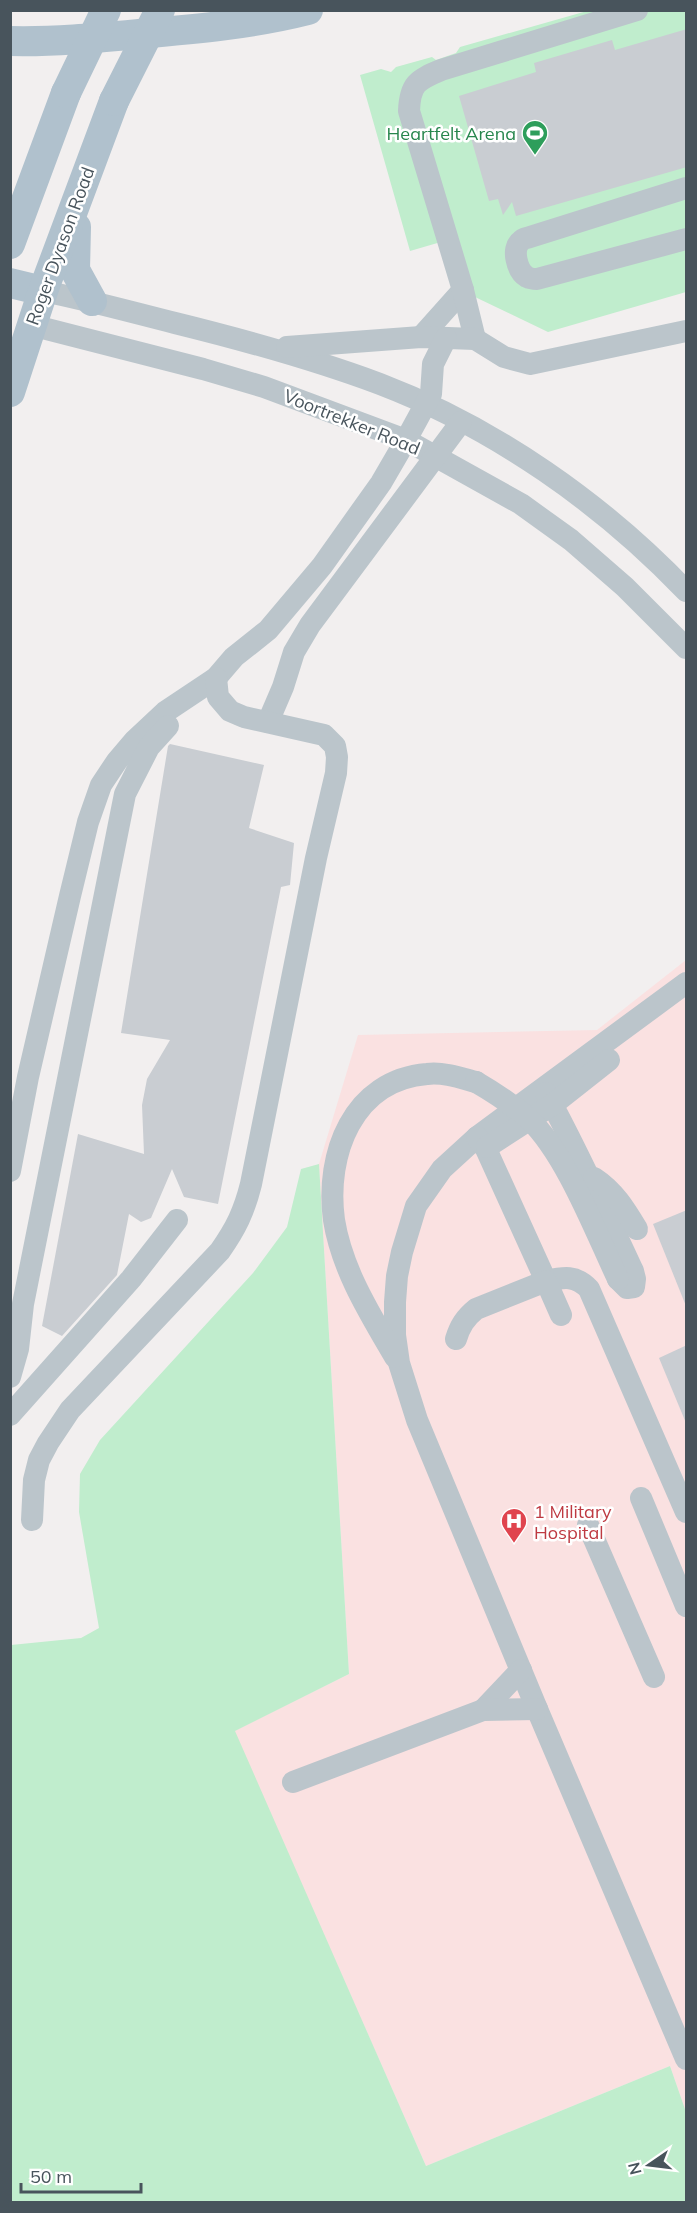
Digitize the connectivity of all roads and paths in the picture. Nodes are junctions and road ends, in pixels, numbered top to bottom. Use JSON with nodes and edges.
{"nodes":[{"id":1,"x":106,"y":10,"type":"edge"},
{"id":2,"x":160,"y":10,"type":"edge"},
{"id":3,"x":308,"y":10,"type":"edge"},
{"id":4,"x":637,"y":10,"type":"edge"},
{"id":5,"x":10,"y":41,"type":"edge"},
{"id":6,"x":687,"y":188,"type":"edge"},
{"id":7,"x":78,"y":203,"type":"junction"},
{"id":8,"x":687,"y":239,"type":"edge"},
{"id":9,"x":10,"y":244,"type":"edge"},
{"id":10,"x":10,"y":283,"type":"edge"},
{"id":11,"x":463,"y":290,"type":"junction"},
{"id":12,"x":43,"y":291,"type":"junction"},
{"id":13,"x":92,"y":301,"type":"junction"},
{"id":14,"x":21,"y":322,"type":"edge"},
{"id":15,"x":687,"y":332,"type":"edge"},
{"id":16,"x":421,"y":337,"type":"junction"},
{"id":17,"x":446,"y":338,"type":"junction"},
{"id":18,"x":475,"y":339,"type":"junction"},
{"id":19,"x":270,"y":348,"type":"junction"},
{"id":20,"x":10,"y":392,"type":"edge"},
{"id":21,"x":424,"y":404,"type":"junction"},
{"id":22,"x":461,"y":422,"type":"junction"},
{"id":23,"x":406,"y":440,"type":"junction"},
{"id":24,"x":436,"y":456,"type":"junction"},
{"id":25,"x":687,"y":591,"type":"edge"},
{"id":26,"x":687,"y":648,"type":"edge"},
{"id":27,"x":217,"y":687,"type":"junction"},
{"id":28,"x":268,"y":722,"type":"junction"},
{"id":29,"x":101,"y":785,"type":"junction"},
{"id":30,"x":125,"y":794,"type":"junction"},
{"id":31,"x":687,"y":983,"type":"edge"},
{"id":32,"x":687,"y":1001,"type":"edge"},
{"id":33,"x":548,"y":1097,"type":"junction"},
{"id":34,"x":481,"y":1143,"type":"junction"},
{"id":35,"x":10,"y":1171,"type":"edge"},
{"id":36,"x":588,"y":1174,"type":"junction"},
{"id":37,"x":177,"y":1220,"type":"dead end"},
{"id":38,"x":637,"y":1229,"type":"dead end"},
{"id":39,"x":546,"y":1281,"type":"junction"},
{"id":40,"x":561,"y":1315,"type":"dead end"},
{"id":41,"x":456,"y":1339,"type":"dead end"},
{"id":42,"x":399,"y":1363,"type":"junction"},
{"id":43,"x":10,"y":1377,"type":"edge"},
{"id":44,"x":10,"y":1415,"type":"edge"},
{"id":45,"x":641,"y":1498,"type":"dead end"},
{"id":46,"x":687,"y":1512,"type":"edge"},
{"id":47,"x":32,"y":1520,"type":"dead end"},
{"id":48,"x":588,"y":1525,"type":"dead end"},
{"id":49,"x":687,"y":1606,"type":"edge"},
{"id":50,"x":520,"y":1670,"type":"junction"},
{"id":51,"x":654,"y":1677,"type":"dead end"},
{"id":52,"x":537,"y":1709,"type":"junction"},
{"id":53,"x":483,"y":1710,"type":"junction"},
{"id":54,"x":293,"y":1782,"type":"dead end"},
{"id":55,"x":687,"y":2059,"type":"edge"}],
"edges":[{"from":1,"to":9,"type":"main road","bridge":true},
{"from":2,"to":7,"type":"main road","name":"Roger Dyason Road","bridge":true},
{"from":3,"to":5,"type":"main road"},
{"from":4,"to":11,"type":"street"},
{"from":6,"to":8,"type":"street"},
{"from":7,"to":12,"type":"main road","name":"Roger Dyason Road"},
{"from":7,"to":13,"type":"main road"},
{"from":10,"to":12,"type":"main road"},
{"from":11,"to":16,"type":"street"},
{"from":11,"to":18,"type":"street"},
{"from":12,"to":13,"type":"street"},
{"from":12,"to":14,"type":"main road","name":"Roger Dyason Road"},
{"from":13,"to":19,"type":"street"},
{"from":14,"to":20,"type":"main road","name":"Roger Dyason Road"},
{"from":14,"to":23,"type":"street","name":"Voortrekker Road"},
{"from":15,"to":18,"type":"street"},
{"from":16,"to":17,"type":"street"},
{"from":16,"to":19,"type":"street"},
{"from":17,"to":18,"type":"street"},
{"from":17,"to":21,"type":"street"},
{"from":19,"to":21,"type":"street"},
{"from":21,"to":22,"type":"street"},
{"from":21,"to":23,"type":"street"},
{"from":22,"to":24,"type":"street"},
{"from":22,"to":25,"type":"street"},
{"from":23,"to":24,"type":"street","name":"Voortrekker Road"},
{"from":23,"to":27,"type":"street"},
{"from":24,"to":26,"type":"street","name":"Voortrekker Road"},
{"from":24,"to":28,"type":"street"},
{"from":27,"to":28,"type":"street"},
{"from":27,"to":29,"type":"street"},
{"from":27,"to":30,"type":"street"},
{"from":28,"to":47,"type":"street"},
{"from":29,"to":30,"type":"street"},
{"from":29,"to":35,"type":"street"},
{"from":30,"to":43,"type":"street"},
{"from":31,"to":33,"type":"street"},
{"from":32,"to":33,"type":"street"},
{"from":33,"to":34,"type":"street"},
{"from":33,"to":36,"type":"street"},
{"from":34,"to":39,"type":"street"},
{"from":34,"to":42,"type":"street"},
{"from":36,"to":38,"type":"street"},
{"from":36,"to":42,"type":"street","bridge":true},
{"from":37,"to":44,"type":"street"},
{"from":39,"to":40,"type":"street"},
{"from":39,"to":41,"type":"street"},
{"from":39,"to":46,"type":"street"},
{"from":42,"to":50,"type":"street"},
{"from":45,"to":49,"type":"street"},
{"from":48,"to":51,"type":"street"},
{"from":50,"to":52,"type":"street"},
{"from":50,"to":53,"type":"street"},
{"from":52,"to":53,"type":"street"},
{"from":52,"to":55,"type":"street"},
{"from":53,"to":54,"type":"street"}]}
